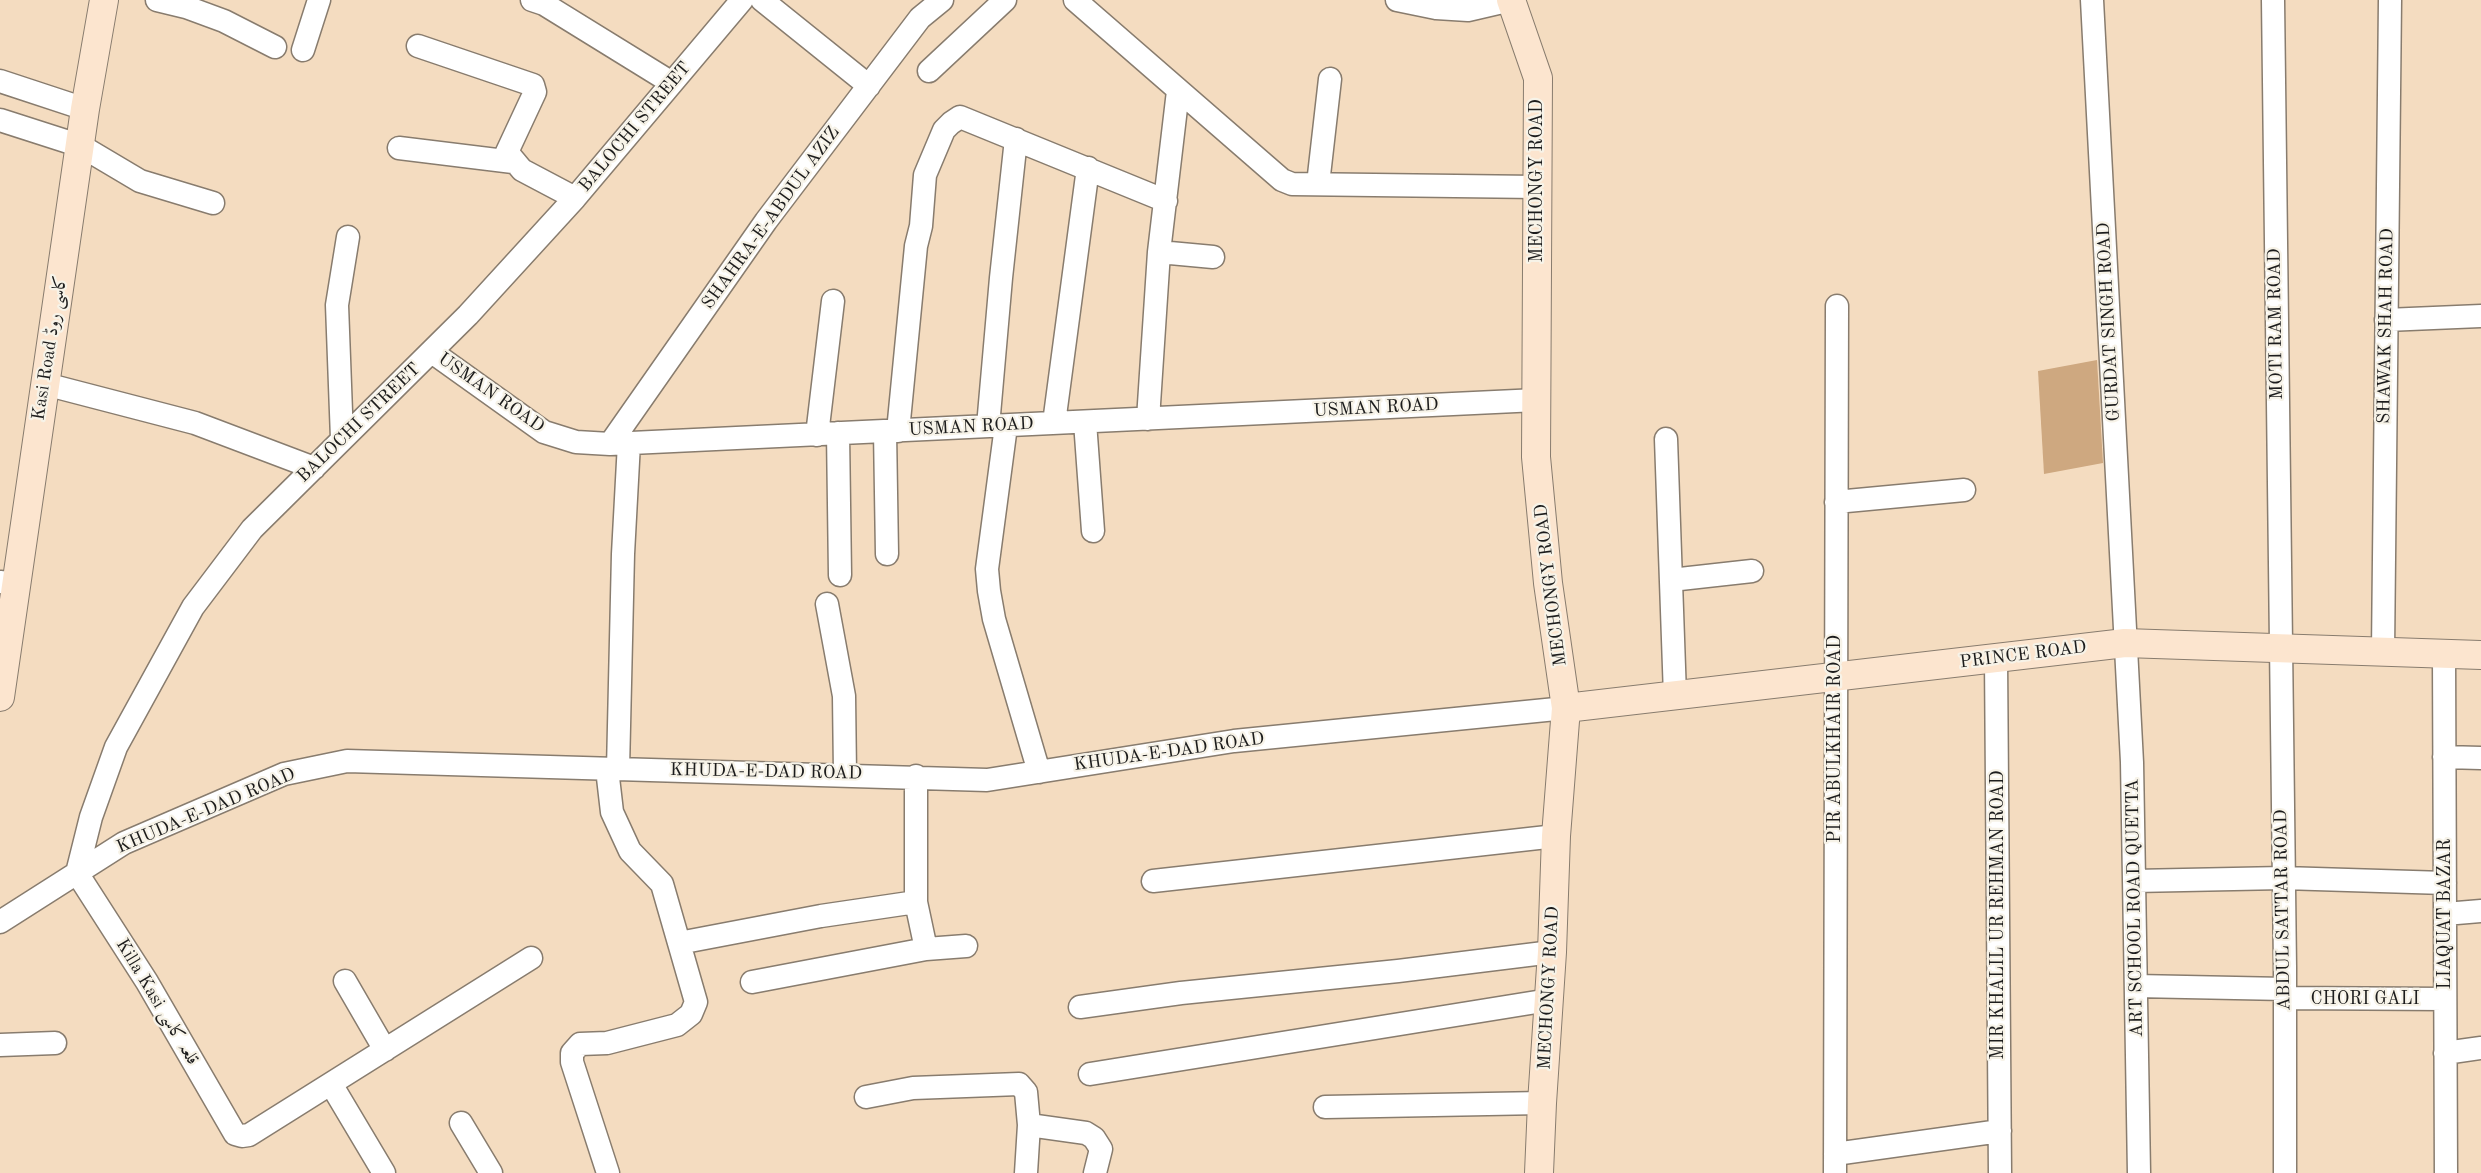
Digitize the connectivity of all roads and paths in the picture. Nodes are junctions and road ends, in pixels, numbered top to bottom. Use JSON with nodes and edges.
{"nodes":[{"id":1,"x":104,"y":0,"type":"edge"},
{"id":2,"x":157,"y":0,"type":"edge"},
{"id":3,"x":319,"y":0,"type":"edge"},
{"id":4,"x":532,"y":0,"type":"edge"},
{"id":5,"x":742,"y":0,"type":"edge"},
{"id":6,"x":762,"y":0,"type":"edge"},
{"id":7,"x":942,"y":0,"type":"edge"},
{"id":8,"x":1005,"y":0,"type":"edge"},
{"id":9,"x":1075,"y":0,"type":"edge"},
{"id":10,"x":1397,"y":0,"type":"edge"},
{"id":11,"x":1511,"y":0,"type":"edge"},
{"id":12,"x":2092,"y":0,"type":"edge"},
{"id":13,"x":2273,"y":0,"type":"edge"},
{"id":14,"x":2390,"y":0,"type":"edge"},
{"id":15,"x":1435,"y":4,"type":"edge"},
{"id":16,"x":418,"y":46,"type":"dead end"},
{"id":17,"x":275,"y":48,"type":"dead end"},
{"id":18,"x":303,"y":50,"type":"dead end"},
{"id":19,"x":929,"y":71,"type":"dead end"},
{"id":20,"x":1330,"y":79,"type":"dead end"},
{"id":21,"x":0,"y":81,"type":"edge"},
{"id":22,"x":672,"y":83,"type":"junction"},
{"id":23,"x":868,"y":86,"type":"junction"},
{"id":24,"x":1178,"y":91,"type":"junction"},
{"id":25,"x":84,"y":109,"type":"junction"},
{"id":26,"x":0,"y":120,"type":"edge"},
{"id":27,"x":1016,"y":139,"type":"junction"},
{"id":28,"x":81,"y":146,"type":"junction"},
{"id":29,"x":399,"y":148,"type":"dead end"},
{"id":30,"x":513,"y":162,"type":"junction"},
{"id":31,"x":1088,"y":168,"type":"junction"},
{"id":32,"x":1318,"y":184,"type":"junction"},
{"id":33,"x":1536,"y":187,"type":"junction"},
{"id":34,"x":575,"y":198,"type":"junction"},
{"id":35,"x":1166,"y":201,"type":"junction"},
{"id":36,"x":213,"y":203,"type":"dead end"},
{"id":37,"x":348,"y":238,"type":"dead end"},
{"id":38,"x":1159,"y":252,"type":"junction"},
{"id":39,"x":1213,"y":257,"type":"dead end"},
{"id":40,"x":833,"y":301,"type":"dead end"},
{"id":41,"x":1837,"y":306,"type":"dead end"},
{"id":42,"x":2481,"y":316,"type":"edge"},
{"id":43,"x":2386,"y":320,"type":"junction"},
{"id":44,"x":432,"y":352,"type":"junction"},
{"id":45,"x":45,"y":384,"type":"junction"},
{"id":46,"x":1537,"y":400,"type":"junction"},
{"id":47,"x":1148,"y":419,"type":"junction"},
{"id":48,"x":1085,"y":422,"type":"junction"},
{"id":49,"x":1054,"y":424,"type":"junction"},
{"id":50,"x":997,"y":426,"type":"junction"},
{"id":51,"x":892,"y":431,"type":"junction"},
{"id":52,"x":827,"y":434,"type":"junction"},
{"id":53,"x":342,"y":439,"type":"junction"},
{"id":54,"x":1666,"y":439,"type":"dead end"},
{"id":55,"x":619,"y":444,"type":"junction"},
{"id":56,"x":314,"y":468,"type":"junction"},
{"id":57,"x":1964,"y":490,"type":"dead end"},
{"id":58,"x":1836,"y":502,"type":"junction"},
{"id":59,"x":1093,"y":531,"type":"dead end"},
{"id":60,"x":887,"y":554,"type":"dead end"},
{"id":61,"x":1752,"y":571,"type":"dead end"},
{"id":62,"x":840,"y":575,"type":"dead end"},
{"id":63,"x":1671,"y":580,"type":"junction"},
{"id":64,"x":8,"y":583,"type":"edge"},
{"id":65,"x":827,"y":604,"type":"dead end"},
{"id":66,"x":2125,"y":643,"type":"junction"},
{"id":67,"x":2279,"y":648,"type":"junction"},
{"id":68,"x":2382,"y":651,"type":"junction"},
{"id":69,"x":2481,"y":655,"type":"edge"},
{"id":70,"x":2444,"y":656,"type":"junction"},
{"id":71,"x":1996,"y":658,"type":"junction"},
{"id":72,"x":1835,"y":677,"type":"junction"},
{"id":73,"x":1674,"y":696,"type":"junction"},
{"id":74,"x":0,"y":697,"type":"edge"},
{"id":75,"x":1566,"y":708,"type":"junction"},
{"id":76,"x":2444,"y":758,"type":"junction"},
{"id":77,"x":2481,"y":758,"type":"edge"},
{"id":78,"x":612,"y":769,"type":"junction"},
{"id":79,"x":1039,"y":772,"type":"junction"},
{"id":80,"x":845,"y":774,"type":"junction"},
{"id":81,"x":916,"y":776,"type":"junction"},
{"id":82,"x":1556,"y":836,"type":"junction"},
{"id":83,"x":76,"y":874,"type":"junction"},
{"id":84,"x":2283,"y":878,"type":"junction"},
{"id":85,"x":1153,"y":881,"type":"dead end"},
{"id":86,"x":2134,"y":881,"type":"junction"},
{"id":87,"x":2445,"y":883,"type":"junction"},
{"id":88,"x":916,"y":902,"type":"junction"},
{"id":89,"x":2481,"y":911,"type":"edge"},
{"id":90,"x":2445,"y":914,"type":"junction"},
{"id":91,"x":0,"y":922,"type":"edge"},
{"id":92,"x":679,"y":943,"type":"junction"},
{"id":93,"x":966,"y":946,"type":"dead end"},
{"id":94,"x":926,"y":949,"type":"junction"},
{"id":95,"x":1552,"y":952,"type":"junction"},
{"id":96,"x":531,"y":958,"type":"dead end"},
{"id":97,"x":345,"y":982,"type":"dead end"},
{"id":98,"x":752,"y":982,"type":"dead end"},
{"id":99,"x":2136,"y":986,"type":"junction"},
{"id":100,"x":2285,"y":993,"type":"junction"},
{"id":101,"x":2445,"y":999,"type":"junction"},
{"id":102,"x":1549,"y":1000,"type":"junction"},
{"id":103,"x":1080,"y":1007,"type":"dead end"},
{"id":104,"x":55,"y":1043,"type":"dead end"},
{"id":105,"x":0,"y":1046,"type":"edge"},
{"id":106,"x":2481,"y":1048,"type":"edge"},
{"id":107,"x":385,"y":1050,"type":"junction"},
{"id":108,"x":2446,"y":1053,"type":"junction"},
{"id":109,"x":1090,"y":1074,"type":"dead end"},
{"id":110,"x":331,"y":1084,"type":"junction"},
{"id":111,"x":866,"y":1097,"type":"dead end"},
{"id":112,"x":1542,"y":1103,"type":"junction"},
{"id":113,"x":1326,"y":1107,"type":"dead end"},
{"id":114,"x":461,"y":1123,"type":"dead end"},
{"id":115,"x":1029,"y":1125,"type":"junction"},
{"id":116,"x":2000,"y":1131,"type":"junction"},
{"id":117,"x":1835,"y":1163,"type":"edge"},
{"id":118,"x":384,"y":1173,"type":"edge"},
{"id":119,"x":491,"y":1173,"type":"edge"},
{"id":120,"x":608,"y":1173,"type":"edge"},
{"id":121,"x":1026,"y":1173,"type":"edge"},
{"id":122,"x":1095,"y":1173,"type":"edge"},
{"id":123,"x":1539,"y":1173,"type":"edge"},
{"id":124,"x":2000,"y":1173,"type":"edge"},
{"id":125,"x":2139,"y":1173,"type":"edge"},
{"id":126,"x":2285,"y":1173,"type":"edge"},
{"id":127,"x":2446,"y":1173,"type":"edge"}],
"edges":[{"from":1,"to":25,"type":"street","name":"Kasi Road کاسی روڈ"},
{"from":2,"to":17,"type":"street"},
{"from":3,"to":18,"type":"street"},
{"from":4,"to":22,"type":"street"},
{"from":5,"to":22,"type":"street","name":"BALOCHI STREET"},
{"from":6,"to":23,"type":"street"},
{"from":7,"to":23,"type":"street","name":"SHAHRA-E-ABDUL AZIZ"},
{"from":8,"to":19,"type":"street"},
{"from":9,"to":24,"type":"street"},
{"from":10,"to":15,"type":"street"},
{"from":11,"to":15,"type":"street"},
{"from":11,"to":33,"type":"street","name":"MECHONGY ROAD"},
{"from":12,"to":66,"type":"street","name":"GURDAT SINGH ROAD"},
{"from":13,"to":67,"type":"street","name":"MOTI RAM ROAD"},
{"from":14,"to":43,"type":"street","name":"SHAWAK SHAH ROAD"},
{"from":16,"to":30,"type":"street"},
{"from":20,"to":32,"type":"street"},
{"from":21,"to":25,"type":"street"},
{"from":22,"to":34,"type":"street","name":"BALOCHI STREET"},
{"from":23,"to":55,"type":"street","name":"SHAHRA-E-ABDUL AZIZ"},
{"from":24,"to":32,"type":"street"},
{"from":24,"to":35,"type":"street"},
{"from":25,"to":28,"type":"street","name":"Kasi Road کاسی روڈ"},
{"from":26,"to":28,"type":"street"},
{"from":27,"to":31,"type":"street"},
{"from":27,"to":50,"type":"street"},
{"from":27,"to":51,"type":"street"},
{"from":28,"to":36,"type":"street"},
{"from":28,"to":45,"type":"street","name":"Kasi Road کاسی روڈ"},
{"from":29,"to":30,"type":"street"},
{"from":30,"to":34,"type":"street"},
{"from":31,"to":35,"type":"street"},
{"from":31,"to":49,"type":"street"},
{"from":32,"to":33,"type":"street"},
{"from":33,"to":46,"type":"street","name":"MECHONGY ROAD"},
{"from":34,"to":44,"type":"street","name":"BALOCHI STREET"},
{"from":35,"to":38,"type":"street"},
{"from":37,"to":53,"type":"street"},
{"from":38,"to":39,"type":"street"},
{"from":38,"to":47,"type":"street"},
{"from":40,"to":52,"type":"street"},
{"from":41,"to":58,"type":"street","name":"PIR ABULKHAIR ROAD"},
{"from":42,"to":43,"type":"street"},
{"from":43,"to":68,"type":"street","name":"SHAWAK SHAH ROAD"},
{"from":44,"to":53,"type":"street","name":"BALOCHI STREET"},
{"from":44,"to":55,"type":"street","name":"USMAN ROAD"},
{"from":45,"to":56,"type":"street"},
{"from":45,"to":64,"type":"street","name":"Kasi Road کاسی روڈ"},
{"from":46,"to":47,"type":"street","name":"USMAN ROAD"},
{"from":46,"to":75,"type":"street","name":"MECHONGY ROAD"},
{"from":47,"to":48,"type":"street","name":"USMAN ROAD"},
{"from":48,"to":49,"type":"street","name":"USMAN ROAD"},
{"from":48,"to":59,"type":"street"},
{"from":49,"to":50,"type":"street","name":"USMAN ROAD"},
{"from":50,"to":51,"type":"street","name":"USMAN ROAD"},
{"from":50,"to":79,"type":"street"},
{"from":51,"to":52,"type":"street","name":"USMAN ROAD"},
{"from":51,"to":60,"type":"street"},
{"from":52,"to":55,"type":"street","name":"USMAN ROAD"},
{"from":52,"to":62,"type":"street"},
{"from":53,"to":56,"type":"street","name":"BALOCHI STREET"},
{"from":54,"to":63,"type":"street"},
{"from":55,"to":78,"type":"street"},
{"from":56,"to":83,"type":"street","name":"BALOCHI STREET"},
{"from":57,"to":58,"type":"street"},
{"from":58,"to":72,"type":"street","name":"PIR ABULKHAIR ROAD"},
{"from":61,"to":63,"type":"street"},
{"from":63,"to":73,"type":"street"},
{"from":64,"to":74,"type":"street","name":"Kasi Road کاسی روڈ"},
{"from":65,"to":80,"type":"street"},
{"from":66,"to":67,"type":"street","name":"PRINCE ROAD"},
{"from":66,"to":71,"type":"street","name":"PRINCE ROAD"},
{"from":66,"to":86,"type":"street","name":"ART SCHOOL ROAD QUETTA"},
{"from":67,"to":68,"type":"street","name":"PRINCE ROAD"},
{"from":67,"to":84,"type":"street","name":"ABDUL SATTAR ROAD"},
{"from":68,"to":70,"type":"street","name":"PRINCE ROAD"},
{"from":69,"to":70,"type":"street","name":"PRINCE ROAD"},
{"from":70,"to":76,"type":"street","name":"LIAQUAT BAZAR"},
{"from":71,"to":72,"type":"street","name":"PRINCE ROAD"},
{"from":71,"to":116,"type":"street","name":"MIR KHALIL UR REHMAN ROAD"},
{"from":72,"to":73,"type":"street","name":"PRINCE ROAD"},
{"from":72,"to":117,"type":"street","name":"PIR ABULKHAIR ROAD"},
{"from":73,"to":75,"type":"street","name":"PRINCE ROAD"},
{"from":75,"to":79,"type":"street","name":"KHUDA-E-DAD ROAD"},
{"from":75,"to":82,"type":"street","name":"MECHONGY ROAD"},
{"from":76,"to":77,"type":"street"},
{"from":76,"to":87,"type":"street","name":"LIAQUAT BAZAR"},
{"from":78,"to":80,"type":"street","name":"KHUDA-E-DAD ROAD"},
{"from":78,"to":83,"type":"street","name":"KHUDA-E-DAD ROAD"},
{"from":78,"to":92,"type":"street"},
{"from":79,"to":81,"type":"street","name":"KHUDA-E-DAD ROAD"},
{"from":80,"to":81,"type":"street","name":"KHUDA-E-DAD ROAD"},
{"from":81,"to":88,"type":"street"},
{"from":82,"to":85,"type":"street"},
{"from":82,"to":95,"type":"street","name":"MECHONGY ROAD"},
{"from":83,"to":91,"type":"street","name":"KHUDA-E-DAD ROAD"},
{"from":83,"to":110,"type":"street","name":"Killa Kasi قلعہ کاسی"},
{"from":84,"to":86,"type":"street"},
{"from":84,"to":87,"type":"street"},
{"from":84,"to":100,"type":"street","name":"ABDUL SATTAR ROAD"},
{"from":86,"to":99,"type":"street","name":"ART SCHOOL ROAD QUETTA"},
{"from":87,"to":90,"type":"street","name":"LIAQUAT BAZAR"},
{"from":88,"to":92,"type":"street"},
{"from":88,"to":94,"type":"street"},
{"from":89,"to":90,"type":"street"},
{"from":90,"to":101,"type":"street","name":"LIAQUAT BAZAR"},
{"from":92,"to":120,"type":"street"},
{"from":93,"to":94,"type":"street"},
{"from":94,"to":98,"type":"street"},
{"from":95,"to":102,"type":"street","name":"MECHONGY ROAD"},
{"from":95,"to":103,"type":"street"},
{"from":96,"to":107,"type":"street"},
{"from":97,"to":107,"type":"street"},
{"from":99,"to":100,"type":"street","name":"CHORI GALI"},
{"from":99,"to":125,"type":"street","name":"ART SCHOOL ROAD QUETTA"},
{"from":100,"to":101,"type":"street","name":"CHORI GALI"},
{"from":100,"to":126,"type":"street","name":"ABDUL SATTAR ROAD"},
{"from":101,"to":108,"type":"street","name":"LIAQUAT BAZAR"},
{"from":102,"to":109,"type":"street"},
{"from":102,"to":112,"type":"street","name":"MECHONGY ROAD"},
{"from":104,"to":105,"type":"street"},
{"from":106,"to":108,"type":"street"},
{"from":107,"to":110,"type":"street"},
{"from":108,"to":127,"type":"street","name":"LIAQUAT BAZAR"},
{"from":110,"to":118,"type":"street"},
{"from":111,"to":115,"type":"street"},
{"from":112,"to":113,"type":"street"},
{"from":112,"to":123,"type":"street","name":"MECHONGY ROAD"},
{"from":114,"to":119,"type":"street"},
{"from":115,"to":121,"type":"street"},
{"from":115,"to":122,"type":"street"},
{"from":116,"to":117,"type":"street"},
{"from":116,"to":124,"type":"street","name":"MIR KHALIL UR REHMAN ROAD"}]}
